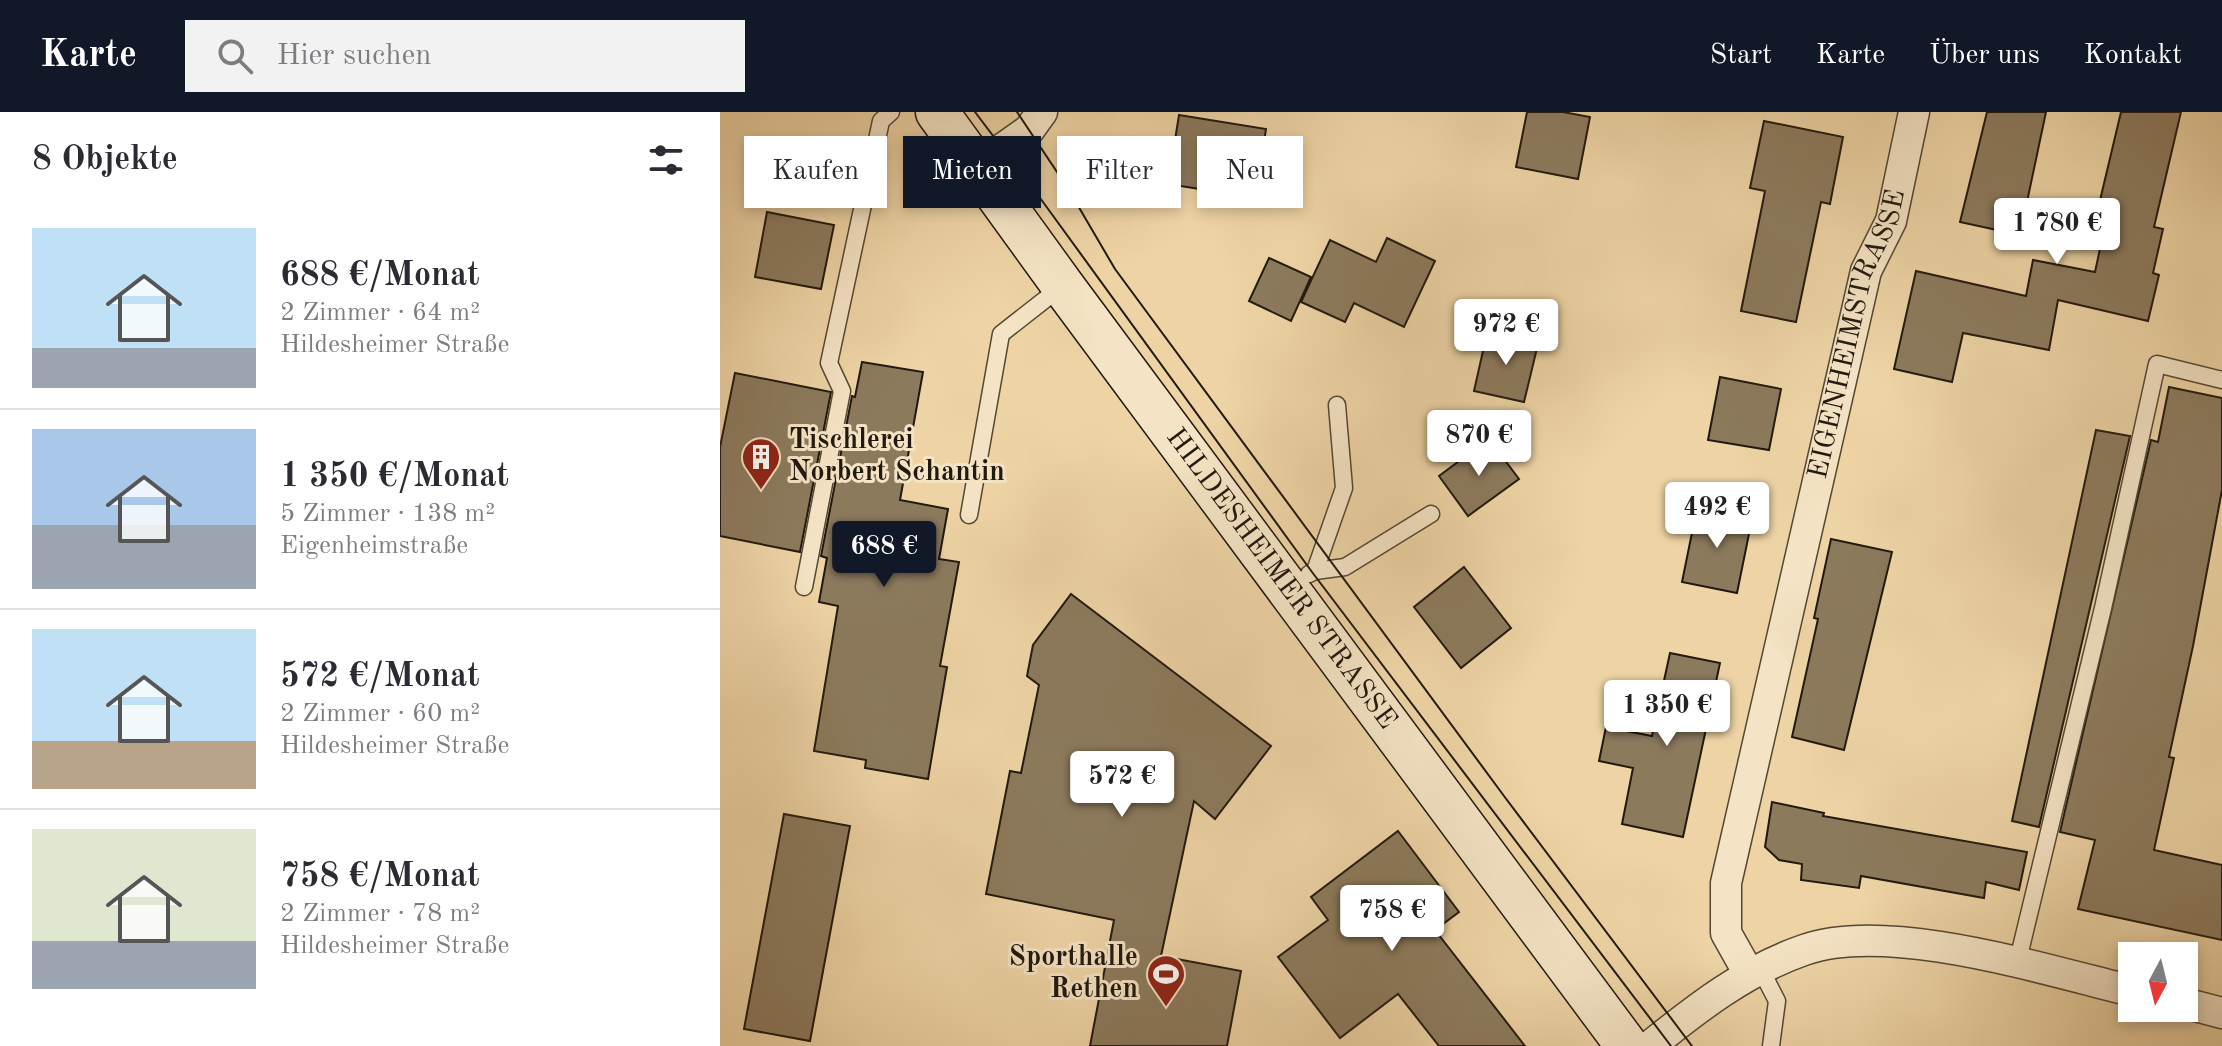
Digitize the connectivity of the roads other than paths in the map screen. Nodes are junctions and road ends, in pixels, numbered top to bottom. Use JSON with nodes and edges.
{"nodes":[{"id":1,"x":891,"y":112,"type":"edge"},
{"id":2,"x":937,"y":112,"type":"edge"},
{"id":3,"x":1042,"y":112,"type":"edge"},
{"id":4,"x":1914,"y":112,"type":"edge"},
{"id":5,"x":955,"y":136,"type":"edge"},
{"id":6,"x":1020,"y":136,"type":"edge"},
{"id":7,"x":1008,"y":208,"type":"edge"},
{"id":8,"x":1063,"y":286,"type":"junction"},
{"id":9,"x":2222,"y":380,"type":"edge"},
{"id":10,"x":1337,"y":405,"type":"dead end"},
{"id":11,"x":1431,"y":514,"type":"dead end"},
{"id":12,"x":969,"y":515,"type":"dead end"},
{"id":13,"x":1301,"y":580,"type":"junction"},
{"id":14,"x":804,"y":587,"type":"dead end"},
{"id":15,"x":2017,"y":964,"type":"junction"},
{"id":16,"x":1755,"y":971,"type":"junction"},
{"id":17,"x":2118,"y":988,"type":"edge"},
{"id":18,"x":2198,"y":1007,"type":"edge"},
{"id":19,"x":2222,"y":1013,"type":"edge"},
{"id":20,"x":1627,"y":1046,"type":"edge"},
{"id":21,"x":1650,"y":1046,"type":"edge"},
{"id":22,"x":1771,"y":1046,"type":"edge"}],
"edges":[{"from":1,"to":14,"type":"lane"},
{"from":2,"to":5,"type":"street","name":"HILDESHEIMER STRASSE"},
{"from":3,"to":6,"type":"street"},
{"from":4,"to":16,"type":"street","name":"EIGENHEIMSTRASSE"},
{"from":7,"to":8,"type":"street","name":"HILDESHEIMER STRASSE"},
{"from":8,"to":12,"type":"lane"},
{"from":8,"to":13,"type":"street","name":"HILDESHEIMER STRASSE"},
{"from":9,"to":15,"type":"lane"},
{"from":10,"to":13,"type":"lane"},
{"from":11,"to":13,"type":"lane"},
{"from":13,"to":20,"type":"street","name":"HILDESHEIMER STRASSE"},
{"from":15,"to":16,"type":"street"},
{"from":15,"to":17,"type":"street"},
{"from":16,"to":21,"type":"street"},
{"from":16,"to":22,"type":"lane"},
{"from":18,"to":19,"type":"street"}]}
